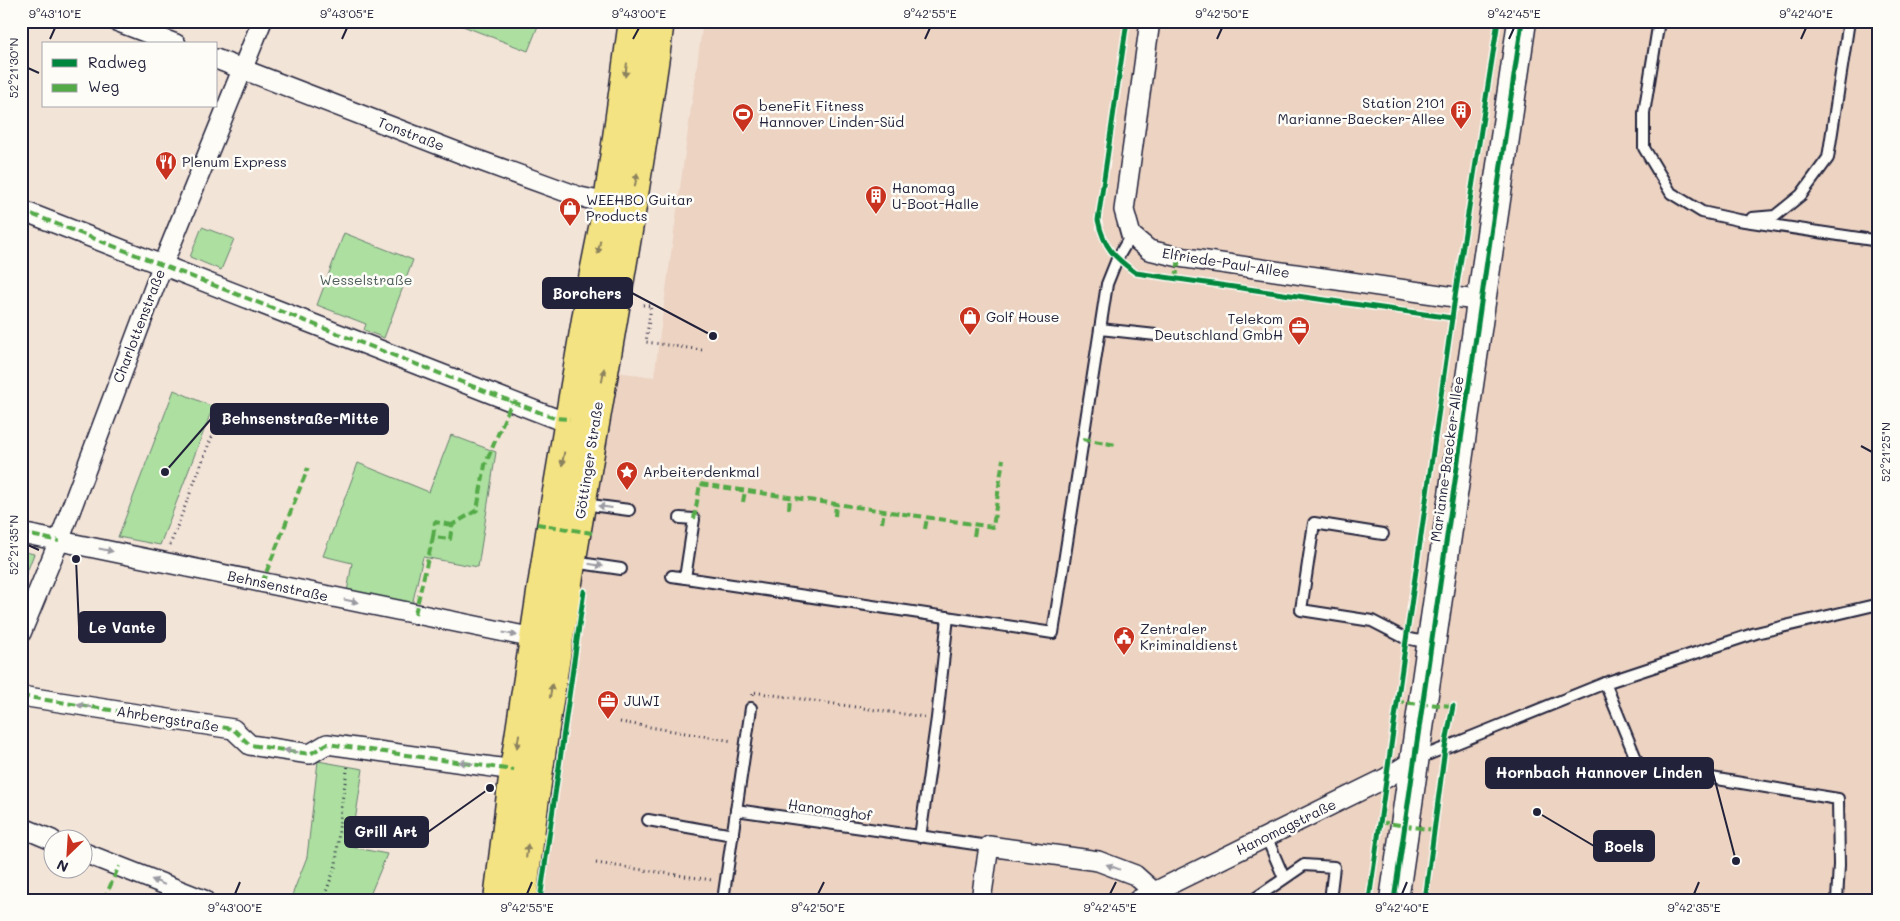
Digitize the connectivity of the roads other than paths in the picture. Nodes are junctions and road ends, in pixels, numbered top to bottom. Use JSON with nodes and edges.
{"nodes":[{"id":1,"x":116,"y":21,"type":"edge"},
{"id":2,"x":262,"y":21,"type":"edge"},
{"id":3,"x":633,"y":21,"type":"edge"},
{"id":4,"x":660,"y":21,"type":"edge"},
{"id":5,"x":1150,"y":21,"type":"edge"},
{"id":6,"x":1522,"y":21,"type":"edge"},
{"id":7,"x":1658,"y":21,"type":"edge"},
{"id":8,"x":1850,"y":21,"type":"edge"},
{"id":9,"x":171,"y":42,"type":"edge"},
{"id":10,"x":218,"y":60,"type":"edge"},
{"id":11,"x":243,"y":69,"type":"junction"},
{"id":12,"x":608,"y":203,"type":"junction"},
{"id":13,"x":21,"y":210,"type":"edge"},
{"id":14,"x":1738,"y":220,"type":"junction"},
{"id":15,"x":1131,"y":235,"type":"junction"},
{"id":16,"x":1879,"y":241,"type":"edge"},
{"id":17,"x":163,"y":264,"type":"junction"},
{"id":18,"x":1482,"y":300,"type":"junction"},
{"id":19,"x":1100,"y":328,"type":"junction"},
{"id":20,"x":1156,"y":335,"type":"dead end"},
{"id":21,"x":570,"y":419,"type":"junction"},
{"id":22,"x":581,"y":503,"type":"junction"},
{"id":23,"x":629,"y":510,"type":"dead end"},
{"id":24,"x":680,"y":518,"type":"dead end"},
{"id":25,"x":21,"y":533,"type":"edge"},
{"id":26,"x":1383,"y":534,"type":"dead end"},
{"id":27,"x":59,"y":541,"type":"junction"},
{"id":28,"x":572,"y":562,"type":"junction"},
{"id":29,"x":621,"y":569,"type":"dead end"},
{"id":30,"x":672,"y":576,"type":"dead end"},
{"id":31,"x":685,"y":578,"type":"junction"},
{"id":32,"x":1879,"y":604,"type":"edge"},
{"id":33,"x":948,"y":617,"type":"junction"},
{"id":34,"x":21,"y":633,"type":"edge"},
{"id":35,"x":534,"y":638,"type":"junction"},
{"id":36,"x":1431,"y":643,"type":"junction"},
{"id":37,"x":1604,"y":683,"type":"junction"},
{"id":38,"x":21,"y":696,"type":"edge"},
{"id":39,"x":751,"y":708,"type":"road end"},
{"id":40,"x":1416,"y":759,"type":"junction"},
{"id":41,"x":514,"y":770,"type":"junction"},
{"id":42,"x":736,"y":810,"type":"junction"},
{"id":43,"x":648,"y":820,"type":"dead end"},
{"id":44,"x":21,"y":827,"type":"edge"},
{"id":45,"x":733,"y":835,"type":"junction"},
{"id":46,"x":42,"y":836,"type":"edge"},
{"id":47,"x":1266,"y":836,"type":"junction"},
{"id":48,"x":920,"y":837,"type":"junction"},
{"id":49,"x":989,"y":846,"type":"junction"},
{"id":50,"x":92,"y":856,"type":"edge"},
{"id":51,"x":1284,"y":878,"type":"junction"},
{"id":52,"x":1146,"y":896,"type":"edge"},
{"id":53,"x":204,"y":900,"type":"edge"},
{"id":54,"x":498,"y":900,"type":"edge"},
{"id":55,"x":522,"y":900,"type":"edge"},
{"id":56,"x":723,"y":900,"type":"edge"},
{"id":57,"x":981,"y":900,"type":"edge"},
{"id":58,"x":1253,"y":900,"type":"edge"},
{"id":59,"x":1330,"y":900,"type":"edge"},
{"id":60,"x":1394,"y":900,"type":"edge"},
{"id":61,"x":1837,"y":900,"type":"edge"}],
"edges":[{"from":1,"to":9,"type":"street"},
{"from":2,"to":11,"type":"street","name":"Charlottenstraße"},
{"from":3,"to":12,"type":"main road","name":"Göttinger Straße","one_way":true},
{"from":22,"to":4,"type":"main road","name":"Göttinger Straße","one_way":true},
{"from":5,"to":15,"type":"street"},
{"from":6,"to":18,"type":"street","name":"Marianne-Baecker-Allee"},
{"from":7,"to":14,"type":"lane"},
{"from":8,"to":14,"type":"lane"},
{"from":10,"to":11,"type":"street","name":"Tonstraße"},
{"from":11,"to":12,"type":"street","name":"Tonstraße"},
{"from":11,"to":17,"type":"street","name":"Charlottenstraße"},
{"from":12,"to":21,"type":"main road","name":"Göttinger Straße","one_way":true},
{"from":13,"to":17,"type":"street"},
{"from":14,"to":16,"type":"lane"},
{"from":15,"to":18,"type":"street","name":"Elfriede-Paul-Allee"},
{"from":15,"to":19,"type":"lane"},
{"from":17,"to":21,"type":"street"},
{"from":17,"to":27,"type":"street","name":"Charlottenstraße"},
{"from":18,"to":36,"type":"street","name":"Marianne-Baecker-Allee"},
{"from":19,"to":20,"type":"lane"},
{"from":19,"to":33,"type":"lane"},
{"from":21,"to":35,"type":"main road","name":"Göttinger Straße","one_way":true},
{"from":23,"to":22,"type":"lane","one_way":true},
{"from":22,"to":28,"type":"main road","name":"Göttinger Straße"},
{"from":24,"to":31,"type":"lane"},
{"from":25,"to":27,"type":"street","name":"Behnsenstraße"},
{"from":26,"to":36,"type":"lane"},
{"from":27,"to":34,"type":"street","name":"Charlottenstraße"},
{"from":27,"to":35,"type":"street","name":"Behnsenstraße","one_way":true},
{"from":28,"to":29,"type":"lane","one_way":true},
{"from":55,"to":28,"type":"main road","name":"Göttinger Straße","one_way":true},
{"from":30,"to":31,"type":"lane"},
{"from":31,"to":33,"type":"lane"},
{"from":32,"to":37,"type":"lane"},
{"from":33,"to":48,"type":"lane"},
{"from":35,"to":41,"type":"main road","name":"Göttinger Straße","one_way":true},
{"from":36,"to":40,"type":"street","name":"Marianne-Baecker-Allee"},
{"from":37,"to":40,"type":"lane"},
{"from":37,"to":61,"type":"lane"},
{"from":41,"to":38,"type":"street","name":"Ahrbergstraße","one_way":true},
{"from":39,"to":42,"type":"lane"},
{"from":40,"to":47,"type":"street","name":"Hanomagstraße"},
{"from":40,"to":60,"type":"street","name":"Marianne-Baecker-Allee"},
{"from":41,"to":54,"type":"main road","name":"Göttinger Straße"},
{"from":42,"to":45,"type":"lane"},
{"from":42,"to":48,"type":"lane","name":"Hanomaghof"},
{"from":43,"to":45,"type":"lane"},
{"from":44,"to":46,"type":"street"},
{"from":45,"to":56,"type":"lane"},
{"from":47,"to":51,"type":"lane"},
{"from":47,"to":52,"type":"street","name":"Hanomagstraße"},
{"from":48,"to":49,"type":"lane","name":"Hanomaghof"},
{"from":52,"to":49,"type":"street","name":"Hanomagstraße","one_way":true},
{"from":49,"to":57,"type":"street"},
{"from":53,"to":50,"type":"street","one_way":true},
{"from":51,"to":58,"type":"lane"},
{"from":51,"to":59,"type":"lane"}]}
